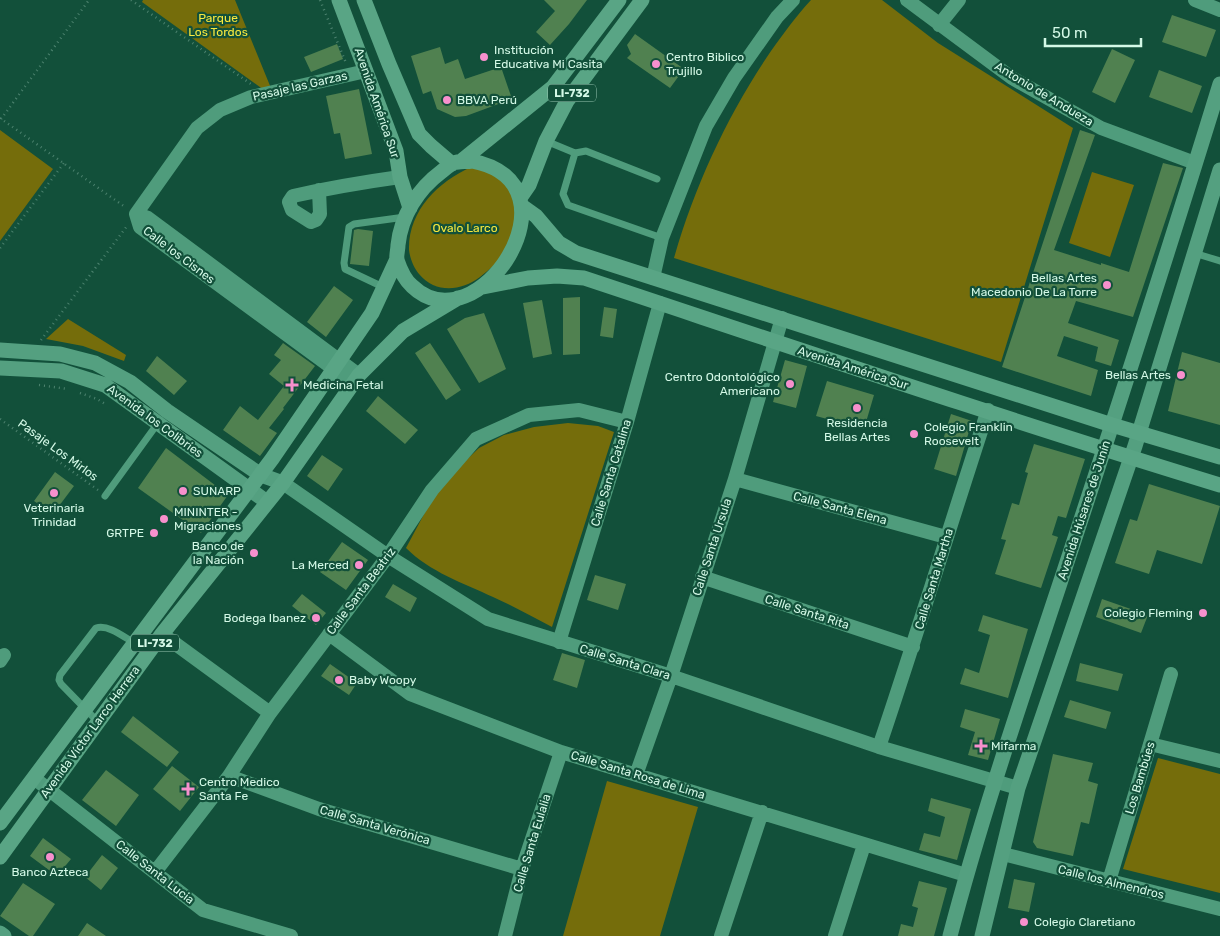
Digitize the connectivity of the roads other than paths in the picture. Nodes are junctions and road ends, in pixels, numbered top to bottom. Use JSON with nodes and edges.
{"nodes":[{"id":1,"x":339,"y":0,"type":"edge"},
{"id":2,"x":364,"y":0,"type":"edge"},
{"id":3,"x":619,"y":0,"type":"edge"},
{"id":4,"x":642,"y":0,"type":"edge"},
{"id":5,"x":793,"y":0,"type":"edge"},
{"id":6,"x":907,"y":0,"type":"edge"},
{"id":7,"x":959,"y":0,"type":"edge"},
{"id":8,"x":1195,"y":0,"type":"edge"},
{"id":9,"x":1220,"y":10,"type":"edge"},
{"id":10,"x":939,"y":25,"type":"junction"},
{"id":11,"x":366,"y":71,"type":"junction"},
{"id":12,"x":566,"y":71,"type":"junction"},
{"id":13,"x":580,"y":82,"type":"junction"},
{"id":14,"x":1220,"y":84,"type":"edge"},
{"id":15,"x":546,"y":140,"type":"junction"},
{"id":16,"x":575,"y":153,"type":"junction"},
{"id":17,"x":456,"y":163,"type":"junction"},
{"id":18,"x":1195,"y":163,"type":"junction"},
{"id":19,"x":1220,"y":170,"type":"edge"},
{"id":20,"x":400,"y":177,"type":"junction"},
{"id":21,"x":657,"y":179,"type":"dead end"},
{"id":22,"x":319,"y":190,"type":"dead end"},
{"id":23,"x":521,"y":202,"type":"junction"},
{"id":24,"x":408,"y":212,"type":"junction"},
{"id":25,"x":136,"y":214,"type":"joint"},
{"id":26,"x":662,"y":238,"type":"junction"},
{"id":27,"x":1194,"y":253,"type":"junction"},
{"id":28,"x":397,"y":259,"type":"junction"},
{"id":29,"x":1220,"y":261,"type":"edge"},
{"id":30,"x":653,"y":278,"type":"junction"},
{"id":31,"x":383,"y":287,"type":"junction"},
{"id":32,"x":484,"y":287,"type":"junction"},
{"id":33,"x":458,"y":298,"type":"junction"},
{"id":34,"x":660,"y":303,"type":"junction"},
{"id":35,"x":782,"y":318,"type":"junction"},
{"id":36,"x":774,"y":343,"type":"junction"},
{"id":37,"x":0,"y":350,"type":"edge"},
{"id":38,"x":337,"y":365,"type":"junction"},
{"id":39,"x":0,"y":368,"type":"edge"},
{"id":40,"x":356,"y":379,"type":"junction"},
{"id":41,"x":988,"y":410,"type":"junction"},
{"id":42,"x":167,"y":411,"type":"junction"},
{"id":43,"x":627,"y":422,"type":"junction"},
{"id":44,"x":158,"y":423,"type":"junction"},
{"id":45,"x":1112,"y":425,"type":"junction"},
{"id":46,"x":1139,"y":433,"type":"junction"},
{"id":47,"x":1104,"y":449,"type":"junction"},
{"id":48,"x":1220,"y":457,"type":"edge"},
{"id":49,"x":1131,"y":458,"type":"junction"},
{"id":50,"x":261,"y":475,"type":"junction"},
{"id":51,"x":735,"y":479,"type":"junction"},
{"id":52,"x":283,"y":483,"type":"junction"},
{"id":53,"x":1220,"y":484,"type":"edge"},
{"id":54,"x":249,"y":489,"type":"junction"},
{"id":55,"x":105,"y":496,"type":"road end"},
{"id":56,"x":268,"y":502,"type":"junction"},
{"id":57,"x":946,"y":537,"type":"junction"},
{"id":58,"x":388,"y":556,"type":"junction"},
{"id":59,"x":702,"y":577,"type":"junction"},
{"id":60,"x":162,"y":634,"type":"junction"},
{"id":61,"x":329,"y":634,"type":"junction"},
{"id":62,"x":559,"y":642,"type":"junction"},
{"id":63,"x":134,"y":643,"type":"junction"},
{"id":64,"x":913,"y":647,"type":"junction"},
{"id":65,"x":148,"y":653,"type":"junction"},
{"id":66,"x":1171,"y":674,"type":"dead end"},
{"id":67,"x":671,"y":676,"type":"junction"},
{"id":68,"x":85,"y":709,"type":"junction"},
{"id":69,"x":270,"y":713,"type":"junction"},
{"id":70,"x":98,"y":722,"type":"junction"},
{"id":71,"x":1150,"y":744,"type":"junction"},
{"id":72,"x":879,"y":747,"type":"junction"},
{"id":73,"x":562,"y":752,"type":"junction"},
{"id":74,"x":1220,"y":761,"type":"edge"},
{"id":75,"x":636,"y":775,"type":"junction"},
{"id":76,"x":229,"y":776,"type":"junction"},
{"id":77,"x":34,"y":778,"type":"junction"},
{"id":78,"x":995,"y":782,"type":"junction"},
{"id":79,"x":1018,"y":788,"type":"junction"},
{"id":80,"x":49,"y":789,"type":"junction"},
{"id":81,"x":762,"y":812,"type":"junction"},
{"id":82,"x":0,"y":822,"type":"edge"},
{"id":83,"x":864,"y":845,"type":"junction"},
{"id":84,"x":1003,"y":854,"type":"junction"},
{"id":85,"x":0,"y":857,"type":"edge"},
{"id":86,"x":522,"y":869,"type":"junction"},
{"id":87,"x":154,"y":872,"type":"junction"},
{"id":88,"x":966,"y":875,"type":"junction"},
{"id":89,"x":1109,"y":881,"type":"junction"},
{"id":90,"x":1220,"y":909,"type":"edge"},
{"id":91,"x":0,"y":932,"type":"edge"},
{"id":92,"x":4,"y":936,"type":"edge"},
{"id":93,"x":291,"y":936,"type":"edge"},
{"id":94,"x":505,"y":936,"type":"edge"},
{"id":95,"x":721,"y":936,"type":"edge"},
{"id":96,"x":835,"y":936,"type":"edge"},
{"id":97,"x":950,"y":936,"type":"edge"},
{"id":98,"x":982,"y":936,"type":"edge"}],
"edges":[{"from":1,"to":11,"type":"main road","name":"Avenida América Sur"},
{"from":2,"to":17,"type":"main road","name":"Avenida América Sur"},
{"from":3,"to":12,"type":"main road","number":"LI-732"},
{"from":4,"to":13,"type":"main road","number":"LI-732"},
{"from":5,"to":26,"type":"street"},
{"from":6,"to":10,"type":"street","name":"Antonio de Andueza"},
{"from":7,"to":10,"type":"street"},
{"from":8,"to":9,"type":"street"},
{"from":10,"to":18,"type":"street","name":"Antonio de Andueza"},
{"from":11,"to":20,"type":"main road","name":"Avenida América Sur"},
{"from":11,"to":25,"type":"street","name":"Pasaje las Garzas"},
{"from":12,"to":13,"type":"street"},
{"from":12,"to":17,"type":"main road","number":"LI-732"},
{"from":13,"to":15,"type":"main road","number":"LI-732"},
{"from":14,"to":18,"type":"street","name":"Avenida Húsares de Junín"},
{"from":15,"to":16,"type":"lane"},
{"from":15,"to":23,"type":"main road","number":"LI-732"},
{"from":16,"to":21,"type":"lane"},
{"from":16,"to":26,"type":"lane"},
{"from":17,"to":23,"type":"main road"},
{"from":17,"to":24,"type":"main road"},
{"from":18,"to":45,"type":"street","name":"Avenida Húsares de Junín"},
{"from":19,"to":27,"type":"street"},
{"from":20,"to":22,"type":"street"},
{"from":20,"to":24,"type":"main road","name":"Avenida América Sur"},
{"from":23,"to":30,"type":"main road","name":"Avenida América Sur"},
{"from":23,"to":32,"type":"main road"},
{"from":24,"to":28,"type":"main road"},
{"from":24,"to":31,"type":"lane"},
{"from":25,"to":38,"type":"street","name":"Calle los Cisnes"},
{"from":26,"to":30,"type":"street"},
{"from":27,"to":29,"type":"lane"},
{"from":27,"to":46,"type":"street"},
{"from":28,"to":31,"type":"main road","name":"Avenida Víctor Larco Herrera","number":"LI-732"},
{"from":28,"to":33,"type":"main road"},
{"from":30,"to":35,"type":"main road","name":"Avenida América Sur"},
{"from":31,"to":38,"type":"main road","name":"Avenida Víctor Larco Herrera","number":"LI-732"},
{"from":32,"to":33,"type":"main road"},
{"from":32,"to":34,"type":"main road","name":"Avenida América Sur"},
{"from":33,"to":40,"type":"main road","name":"Avenida Víctor Larco Herrera","number":"LI-732"},
{"from":34,"to":36,"type":"main road","name":"Avenida América Sur"},
{"from":34,"to":43,"type":"street","name":"Calle Santa Catalina"},
{"from":35,"to":36,"type":"street","name":"Calle Santa Ursula"},
{"from":35,"to":45,"type":"main road","name":"Avenida América Sur"},
{"from":36,"to":41,"type":"main road","name":"Avenida América Sur"},
{"from":36,"to":51,"type":"street","name":"Calle Santa Ursula"},
{"from":37,"to":42,"type":"street","name":"Avenida los Colibries"},
{"from":38,"to":40,"type":"street","name":"Calle los Cisnes"},
{"from":38,"to":50,"type":"main road","name":"Avenida Víctor Larco Herrera","number":"LI-732"},
{"from":39,"to":44,"type":"street","name":"Avenida los Colibries"},
{"from":40,"to":52,"type":"main road","name":"Avenida Víctor Larco Herrera","number":"LI-732"},
{"from":41,"to":47,"type":"main road","name":"Avenida América Sur"},
{"from":41,"to":57,"type":"street","name":"Calle Santa Martha"},
{"from":42,"to":44,"type":"lane"},
{"from":42,"to":50,"type":"street","name":"Avenida los Colibries"},
{"from":43,"to":58,"type":"street","name":"Calle Santa Beatriz"},
{"from":43,"to":62,"type":"street","name":"Calle Santa Catalina"},
{"from":44,"to":54,"type":"street","name":"Avenida los Colibries"},
{"from":44,"to":55,"type":"lane"},
{"from":45,"to":46,"type":"main road","name":"Avenida América Sur"},
{"from":45,"to":47,"type":"street","name":"Avenida Húsares de Junín"},
{"from":46,"to":48,"type":"main road","name":"Avenida América Sur"},
{"from":46,"to":49,"type":"street"},
{"from":47,"to":49,"type":"main road","name":"Avenida América Sur"},
{"from":47,"to":78,"type":"street","name":"Avenida Húsares de Junín"},
{"from":49,"to":53,"type":"main road","name":"Avenida América Sur"},
{"from":49,"to":79,"type":"street"},
{"from":50,"to":52,"type":"street","name":"Calle Santa Clara"},
{"from":50,"to":54,"type":"main road","name":"Avenida Víctor Larco Herrera","number":"LI-732"},
{"from":51,"to":57,"type":"street","name":"Calle Santa Elena"},
{"from":51,"to":59,"type":"street","name":"Calle Santa Ursula"},
{"from":52,"to":56,"type":"main road","name":"Avenida Víctor Larco Herrera","number":"LI-732"},
{"from":52,"to":58,"type":"street","name":"Calle Santa Clara"},
{"from":54,"to":56,"type":"street","name":"Avenida los Colibries"},
{"from":54,"to":63,"type":"main road","name":"Avenida Víctor Larco Herrera","number":"LI-732"},
{"from":56,"to":60,"type":"main road","name":"Avenida Víctor Larco Herrera","number":"LI-732"},
{"from":57,"to":64,"type":"street","name":"Calle Santa Martha"},
{"from":58,"to":61,"type":"street","name":"Calle Santa Beatriz"},
{"from":58,"to":62,"type":"street","name":"Calle Santa Clara"},
{"from":59,"to":64,"type":"street","name":"Calle Santa Rita"},
{"from":59,"to":67,"type":"street","name":"Calle Santa Ursula"},
{"from":60,"to":65,"type":"main road","name":"Avenida Víctor Larco Herrera","number":"LI-732"},
{"from":60,"to":69,"type":"street"},
{"from":61,"to":69,"type":"street","name":"Calle Santa Beatriz"},
{"from":61,"to":73,"type":"street","name":"Calle Santa Rosa de Lima"},
{"from":62,"to":67,"type":"street","name":"Calle Santa Clara"},
{"from":63,"to":65,"type":"lane"},
{"from":63,"to":68,"type":"main road","name":"Avenida Víctor Larco Herrera","number":"LI-732"},
{"from":63,"to":68,"type":"lane"},
{"from":64,"to":72,"type":"street","name":"Calle Santa Martha"},
{"from":65,"to":70,"type":"main road","name":"Avenida Víctor Larco Herrera","number":"LI-732"},
{"from":66,"to":71,"type":"street","name":"Los Bambúes"},
{"from":67,"to":72,"type":"street","name":"Calle Santa Clara"},
{"from":67,"to":75,"type":"street","name":"Calle Santa Ursula"},
{"from":68,"to":70,"type":"lane"},
{"from":68,"to":77,"type":"main road","name":"Avenida Víctor Larco Herrera","number":"LI-732"},
{"from":69,"to":76,"type":"street","name":"Calle Santa Beatriz"},
{"from":70,"to":80,"type":"main road","name":"Avenida Víctor Larco Herrera","number":"LI-732"},
{"from":71,"to":74,"type":"street"},
{"from":71,"to":89,"type":"street","name":"Los Bambúes"},
{"from":72,"to":78,"type":"street","name":"Calle Santa Clara"},
{"from":73,"to":75,"type":"street","name":"Calle Santa Rosa de Lima"},
{"from":73,"to":86,"type":"street","name":"Calle Santa Eulalia"},
{"from":75,"to":81,"type":"street","name":"Calle Santa Rosa de Lima"},
{"from":76,"to":86,"type":"street","name":"Calle Santa Verónica"},
{"from":76,"to":87,"type":"street","name":"Calle Santa Beatriz"},
{"from":77,"to":80,"type":"street","name":"Calle Santa Lucia"},
{"from":77,"to":82,"type":"main road","name":"Avenida Víctor Larco Herrera","number":"LI-732"},
{"from":78,"to":79,"type":"street","name":"Calle Santa Clara"},
{"from":78,"to":88,"type":"street","name":"Avenida Húsares de Junín"},
{"from":79,"to":84,"type":"street"},
{"from":80,"to":85,"type":"main road","name":"Avenida Víctor Larco Herrera","number":"LI-732"},
{"from":80,"to":87,"type":"street","name":"Calle Santa Lucia"},
{"from":81,"to":83,"type":"street","name":"Calle Santa Rosa de Lima"},
{"from":81,"to":95,"type":"street"},
{"from":83,"to":88,"type":"street","name":"Calle Santa Rosa de Lima"},
{"from":83,"to":96,"type":"street"},
{"from":84,"to":89,"type":"street","name":"Calle los Almendros"},
{"from":84,"to":98,"type":"street"},
{"from":86,"to":94,"type":"street","name":"Calle Santa Eulalia"},
{"from":87,"to":93,"type":"street","name":"Calle Santa Lucia"},
{"from":88,"to":97,"type":"street","name":"Avenida Húsares de Junín"},
{"from":89,"to":90,"type":"street","name":"Calle los Almendros"},
{"from":91,"to":92,"type":"street"}]}
